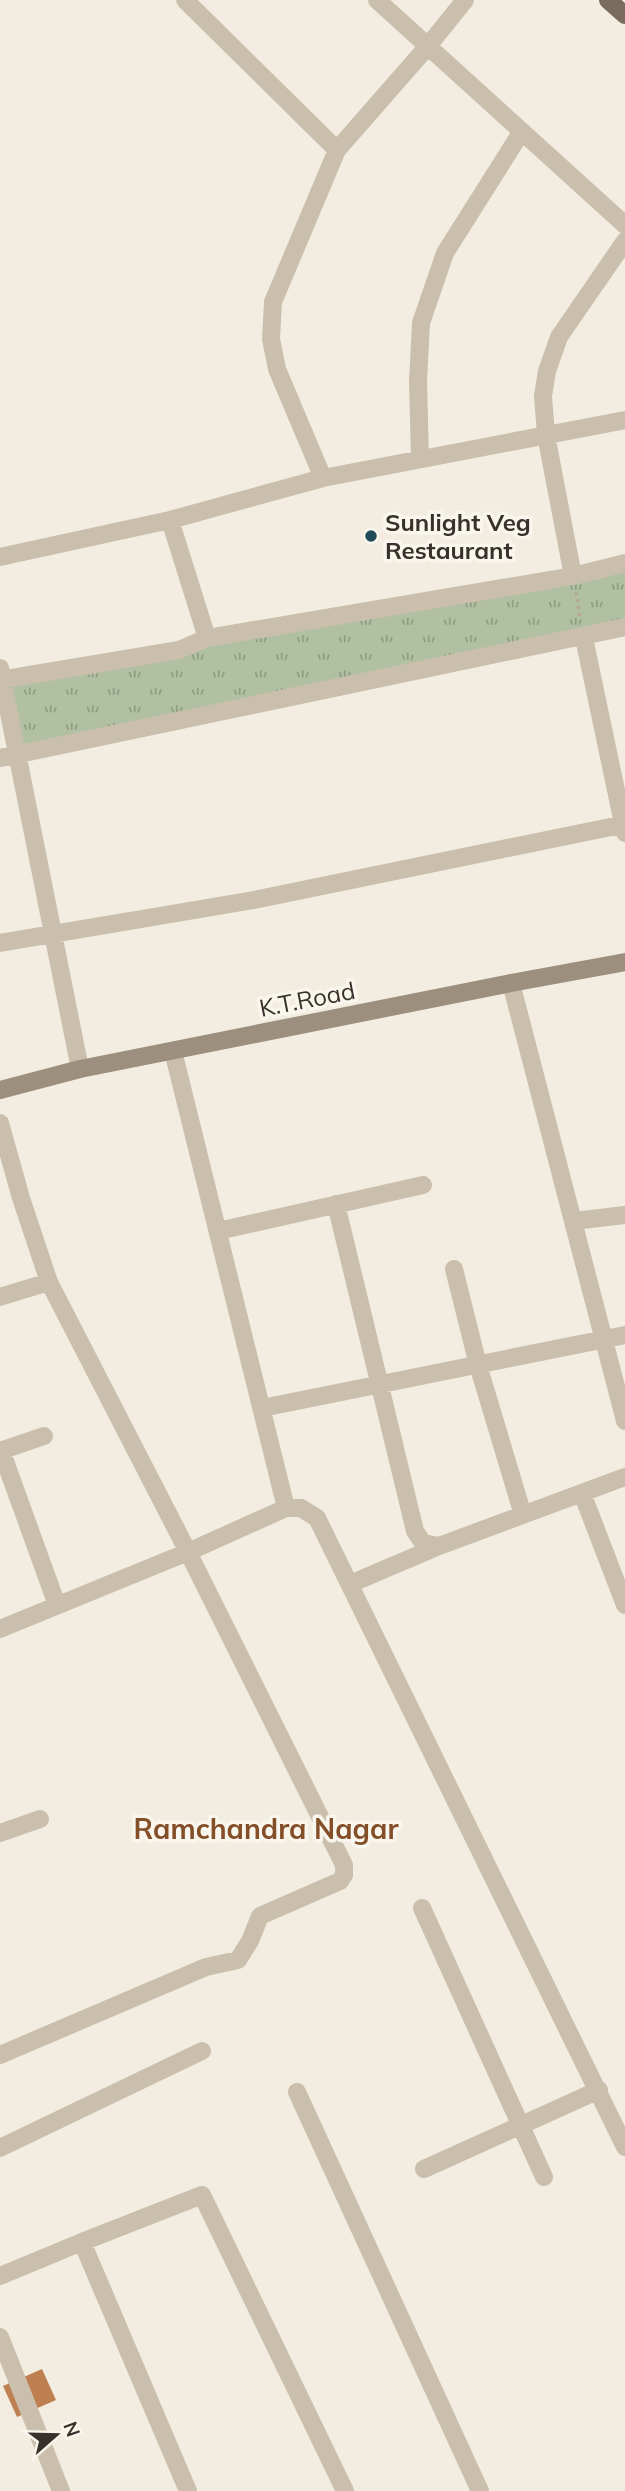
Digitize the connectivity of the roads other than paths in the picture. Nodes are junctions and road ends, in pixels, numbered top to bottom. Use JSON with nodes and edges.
{"nodes":[{"id":1,"x":185,"y":0,"type":"edge"},
{"id":2,"x":377,"y":0,"type":"edge"},
{"id":3,"x":465,"y":0,"type":"edge"},
{"id":4,"x":608,"y":0,"type":"edge"},
{"id":5,"x":625,"y":15,"type":"edge"},
{"id":6,"x":428,"y":46,"type":"junction"},
{"id":7,"x":522,"y":131,"type":"junction"},
{"id":8,"x":337,"y":150,"type":"junction"},
{"id":9,"x":625,"y":225,"type":"edge"},
{"id":10,"x":625,"y":240,"type":"edge"},
{"id":11,"x":625,"y":420,"type":"edge"},
{"id":12,"x":546,"y":435,"type":"junction"},
{"id":13,"x":420,"y":459,"type":"junction"},
{"id":14,"x":323,"y":478,"type":"junction"},
{"id":15,"x":170,"y":520,"type":"junction"},
{"id":16,"x":0,"y":557,"type":"edge"},
{"id":17,"x":625,"y":563,"type":"edge"},
{"id":18,"x":573,"y":578,"type":"junction"},
{"id":19,"x":625,"y":627,"type":"edge"},
{"id":20,"x":207,"y":638,"type":"junction"},
{"id":21,"x":584,"y":638,"type":"junction"},
{"id":22,"x":1,"y":676,"type":"edge"},
{"id":23,"x":18,"y":754,"type":"junction"},
{"id":24,"x":0,"y":758,"type":"edge"},
{"id":25,"x":624,"y":827,"type":"edge"},
{"id":26,"x":54,"y":934,"type":"junction"},
{"id":27,"x":0,"y":943,"type":"edge"},
{"id":28,"x":625,"y":962,"type":"edge"},
{"id":29,"x":511,"y":983,"type":"junction"},
{"id":30,"x":173,"y":1051,"type":"junction"},
{"id":31,"x":80,"y":1069,"type":"junction"},
{"id":32,"x":0,"y":1090,"type":"edge"},
{"id":33,"x":0,"y":1123,"type":"edge"},
{"id":34,"x":423,"y":1185,"type":"dead end"},
{"id":35,"x":336,"y":1204,"type":"junction"},
{"id":36,"x":625,"y":1215,"type":"edge"},
{"id":37,"x":574,"y":1221,"type":"junction"},
{"id":38,"x":218,"y":1231,"type":"junction"},
{"id":39,"x":454,"y":1269,"type":"dead end"},
{"id":40,"x":49,"y":1282,"type":"junction"},
{"id":41,"x":0,"y":1297,"type":"edge"},
{"id":42,"x":625,"y":1335,"type":"edge"},
{"id":43,"x":605,"y":1338,"type":"junction"},
{"id":44,"x":478,"y":1364,"type":"junction"},
{"id":45,"x":380,"y":1385,"type":"junction"},
{"id":46,"x":262,"y":1408,"type":"junction"},
{"id":47,"x":625,"y":1421,"type":"edge"},
{"id":48,"x":44,"y":1436,"type":"dead end"},
{"id":49,"x":1,"y":1450,"type":"edge"},
{"id":50,"x":625,"y":1477,"type":"edge"},
{"id":51,"x":582,"y":1493,"type":"junction"},
{"id":52,"x":286,"y":1508,"type":"junction"},
{"id":53,"x":523,"y":1515,"type":"junction"},
{"id":54,"x":439,"y":1546,"type":"junction"},
{"id":55,"x":188,"y":1552,"type":"junction"},
{"id":56,"x":350,"y":1584,"type":"junction"},
{"id":57,"x":58,"y":1605,"type":"junction"},
{"id":58,"x":625,"y":1605,"type":"edge"},
{"id":59,"x":0,"y":1629,"type":"edge"},
{"id":60,"x":40,"y":1819,"type":"dead end"},
{"id":61,"x":0,"y":1833,"type":"edge"},
{"id":62,"x":422,"y":1908,"type":"dead end"},
{"id":63,"x":202,"y":2051,"type":"dead end"},
{"id":64,"x":0,"y":2055,"type":"edge"},
{"id":65,"x":598,"y":2090,"type":"junction"},
{"id":66,"x":297,"y":2092,"type":"dead end"},
{"id":67,"x":520,"y":2125,"type":"junction"},
{"id":68,"x":625,"y":2147,"type":"edge"},
{"id":69,"x":0,"y":2148,"type":"edge"},
{"id":70,"x":424,"y":2169,"type":"dead end"},
{"id":71,"x":544,"y":2177,"type":"dead end"},
{"id":72,"x":82,"y":2242,"type":"junction"},
{"id":73,"x":0,"y":2276,"type":"edge"},
{"id":74,"x":0,"y":2337,"type":"edge"},
{"id":75,"x":61,"y":2491,"type":"edge"},
{"id":76,"x":188,"y":2491,"type":"edge"},
{"id":77,"x":345,"y":2491,"type":"edge"},
{"id":78,"x":480,"y":2491,"type":"edge"}],
"edges":[{"from":1,"to":8,"type":"street"},
{"from":2,"to":6,"type":"street"},
{"from":3,"to":6,"type":"street"},
{"from":4,"to":5,"type":"main road"},
{"from":6,"to":7,"type":"street"},
{"from":6,"to":8,"type":"street"},
{"from":7,"to":9,"type":"street"},
{"from":7,"to":13,"type":"street"},
{"from":8,"to":14,"type":"street"},
{"from":10,"to":12,"type":"street"},
{"from":11,"to":12,"type":"street"},
{"from":12,"to":13,"type":"street"},
{"from":12,"to":18,"type":"street"},
{"from":13,"to":14,"type":"street"},
{"from":14,"to":15,"type":"street"},
{"from":15,"to":16,"type":"street"},
{"from":15,"to":20,"type":"street"},
{"from":17,"to":18,"type":"street"},
{"from":18,"to":20,"type":"street"},
{"from":19,"to":21,"type":"street"},
{"from":20,"to":22,"type":"street"},
{"from":21,"to":23,"type":"street"},
{"from":21,"to":25,"type":"street"},
{"from":22,"to":23,"type":"street"},
{"from":23,"to":24,"type":"street"},
{"from":23,"to":26,"type":"street"},
{"from":25,"to":26,"type":"street"},
{"from":26,"to":27,"type":"street"},
{"from":26,"to":31,"type":"street"},
{"from":28,"to":29,"type":"main road","name":"K.T.Road"},
{"from":29,"to":30,"type":"main road","name":"K.T.Road"},
{"from":29,"to":37,"type":"street"},
{"from":30,"to":31,"type":"main road","name":"K.T.Road"},
{"from":30,"to":38,"type":"street"},
{"from":31,"to":32,"type":"main road","name":"K.T.Road"},
{"from":33,"to":40,"type":"street"},
{"from":34,"to":35,"type":"street"},
{"from":35,"to":38,"type":"street"},
{"from":35,"to":45,"type":"street"},
{"from":36,"to":37,"type":"street"},
{"from":37,"to":43,"type":"street"},
{"from":38,"to":46,"type":"street"},
{"from":39,"to":44,"type":"street"},
{"from":40,"to":41,"type":"street"},
{"from":40,"to":55,"type":"street"},
{"from":42,"to":43,"type":"street"},
{"from":43,"to":44,"type":"street"},
{"from":43,"to":47,"type":"street"},
{"from":44,"to":45,"type":"street"},
{"from":44,"to":53,"type":"street"},
{"from":45,"to":46,"type":"street"},
{"from":45,"to":54,"type":"street"},
{"from":46,"to":52,"type":"street"},
{"from":48,"to":49,"type":"street"},
{"from":49,"to":57,"type":"street"},
{"from":50,"to":51,"type":"street"},
{"from":51,"to":53,"type":"street"},
{"from":51,"to":58,"type":"street"},
{"from":52,"to":55,"type":"street"},
{"from":52,"to":56,"type":"street"},
{"from":53,"to":54,"type":"street"},
{"from":54,"to":56,"type":"street"},
{"from":55,"to":57,"type":"street"},
{"from":55,"to":64,"type":"street"},
{"from":56,"to":65,"type":"street"},
{"from":57,"to":59,"type":"street"},
{"from":60,"to":61,"type":"street"},
{"from":62,"to":67,"type":"street"},
{"from":63,"to":69,"type":"street"},
{"from":65,"to":67,"type":"street"},
{"from":65,"to":68,"type":"street"},
{"from":66,"to":78,"type":"street"},
{"from":67,"to":70,"type":"street"},
{"from":67,"to":71,"type":"street"},
{"from":72,"to":73,"type":"street"},
{"from":72,"to":76,"type":"street"},
{"from":72,"to":77,"type":"street"},
{"from":74,"to":75,"type":"street"}]}
